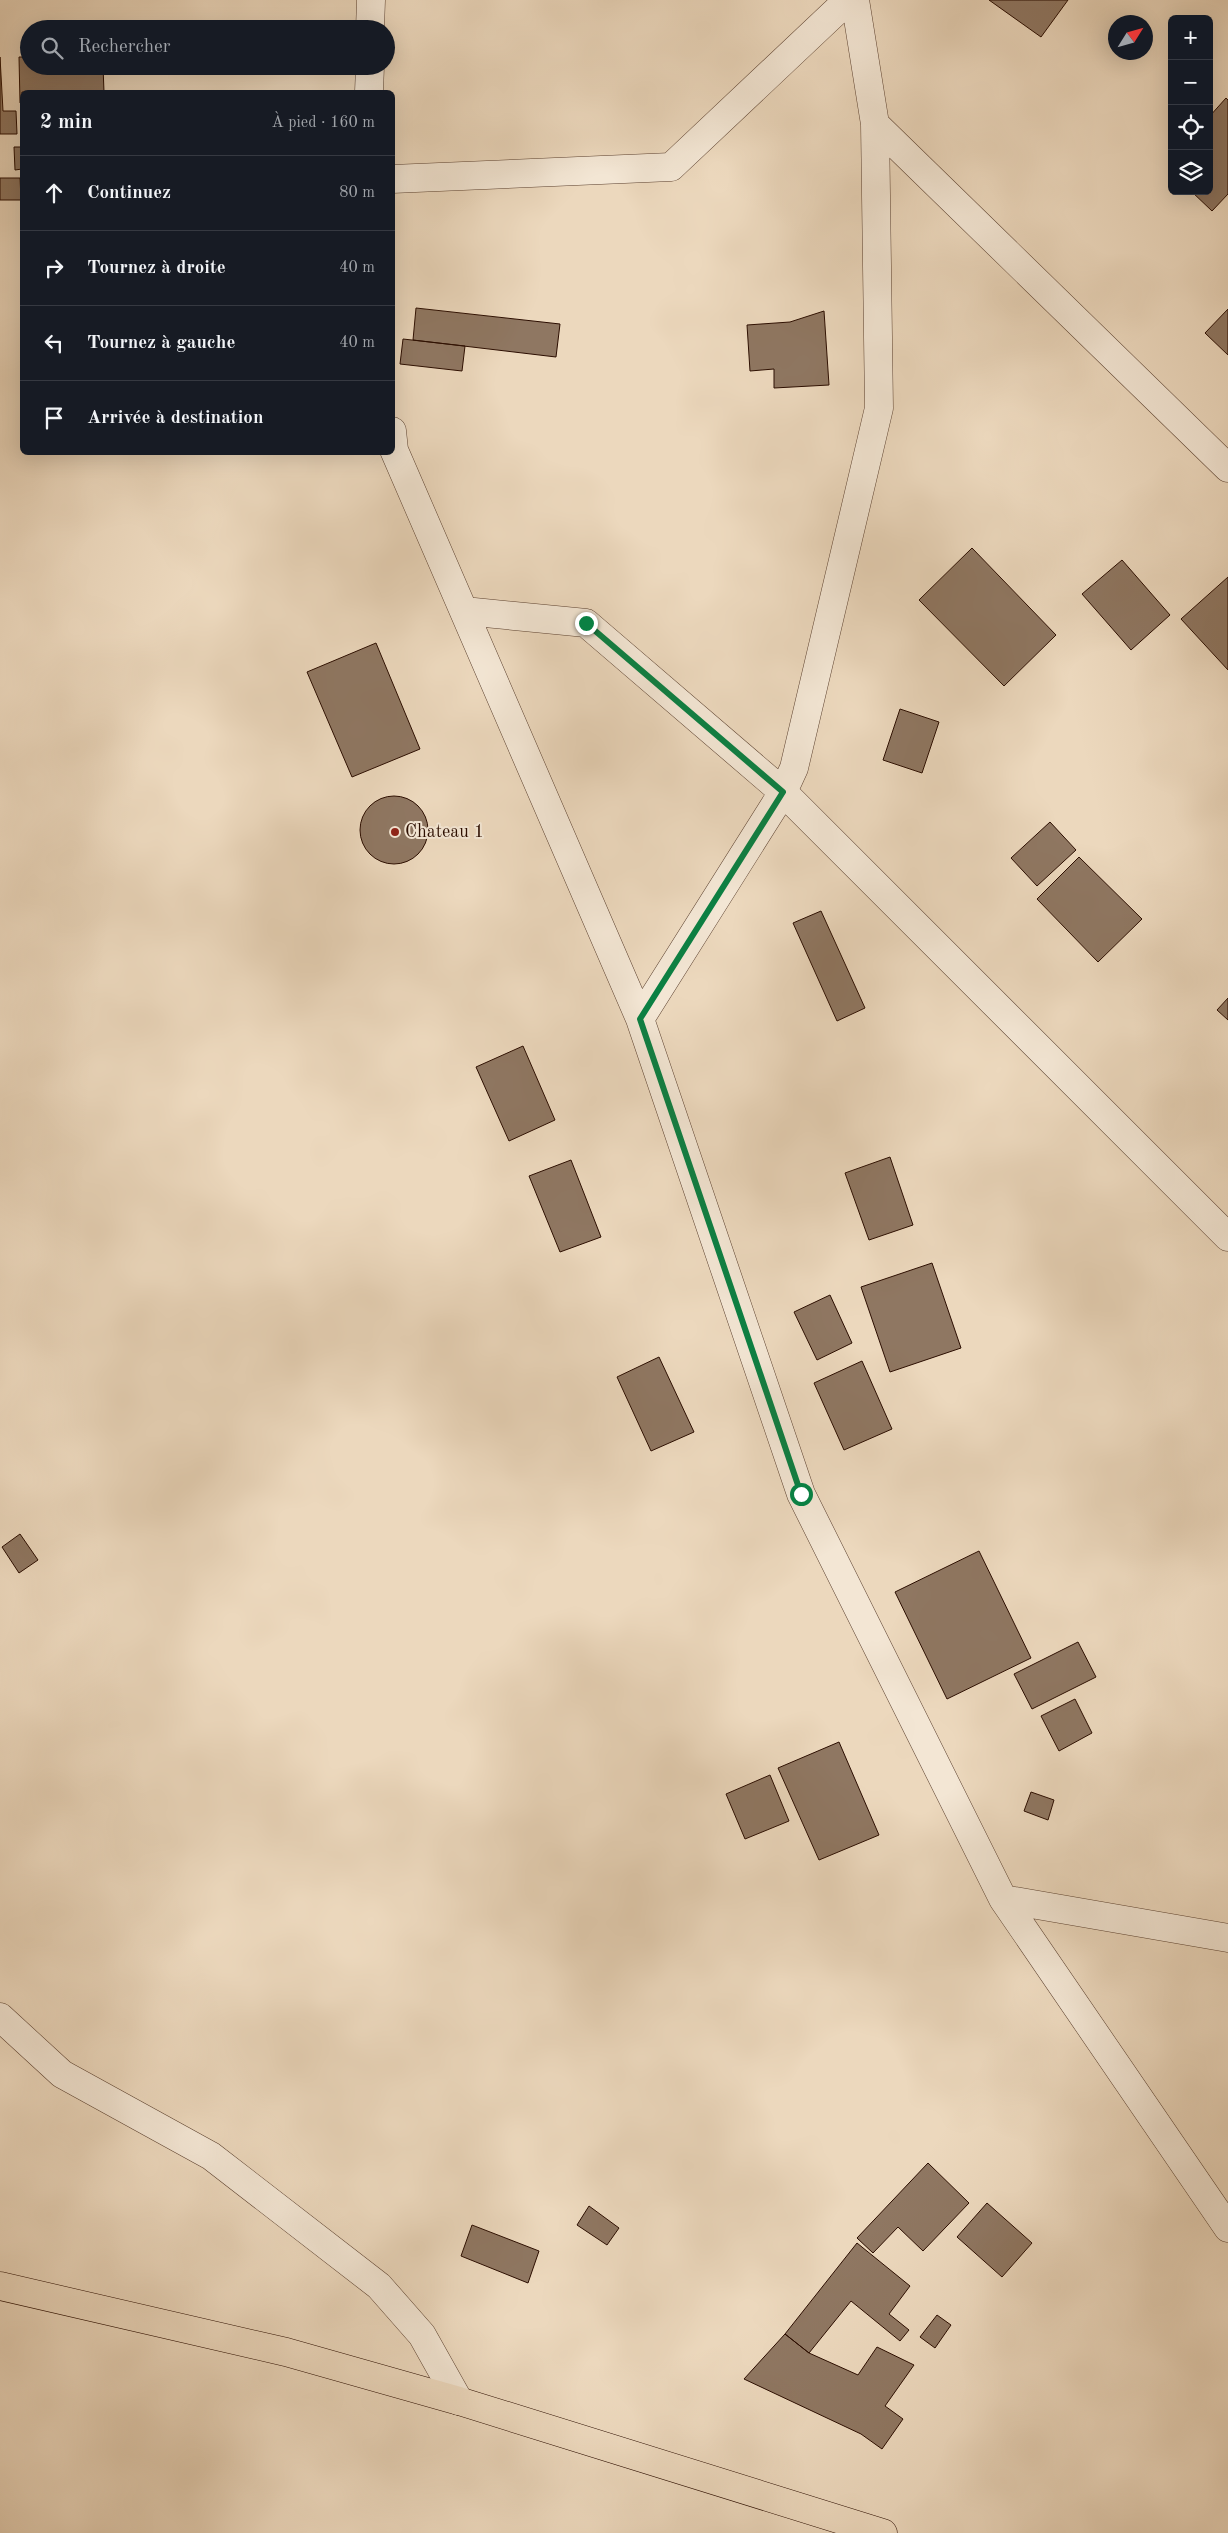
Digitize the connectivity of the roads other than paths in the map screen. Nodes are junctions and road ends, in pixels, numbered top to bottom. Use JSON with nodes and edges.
{"nodes":[{"id":1,"x":371,"y":0,"type":"edge"},
{"id":2,"x":848,"y":0,"type":"edge"},
{"id":3,"x":855,"y":0,"type":"edge"},
{"id":4,"x":370,"y":20,"type":"edge"},
{"id":5,"x":370,"y":75,"type":"edge"},
{"id":6,"x":369,"y":90,"type":"edge"},
{"id":7,"x":875,"y":124,"type":"junction"},
{"id":8,"x":395,"y":179,"type":"edge"},
{"id":9,"x":395,"y":452,"type":"edge"},
{"id":10,"x":1228,"y":468,"type":"edge"},
{"id":11,"x":464,"y":612,"type":"junction"},
{"id":12,"x":783,"y":792,"type":"junction"},
{"id":13,"x":640,"y":1019,"type":"junction"},
{"id":14,"x":1228,"y":1237,"type":"edge"},
{"id":15,"x":1003,"y":1899,"type":"junction"},
{"id":16,"x":1228,"y":1938,"type":"edge"},
{"id":17,"x":0,"y":2017,"type":"edge"},
{"id":18,"x":1228,"y":2228,"type":"edge"},
{"id":19,"x":0,"y":2286,"type":"edge"},
{"id":20,"x":459,"y":2401,"type":"junction"},
{"id":21,"x":883,"y":2533,"type":"edge"}],
"edges":[{"from":1,"to":4,"type":"street"},
{"from":2,"to":8,"type":"street"},
{"from":3,"to":7,"type":"street"},
{"from":5,"to":6,"type":"street"},
{"from":7,"to":10,"type":"street"},
{"from":7,"to":12,"type":"street"},
{"from":9,"to":11,"type":"street"},
{"from":11,"to":12,"type":"street"},
{"from":11,"to":13,"type":"street"},
{"from":12,"to":13,"type":"street"},
{"from":12,"to":14,"type":"street"},
{"from":13,"to":15,"type":"street"},
{"from":15,"to":16,"type":"street"},
{"from":15,"to":18,"type":"street"},
{"from":17,"to":20,"type":"street"},
{"from":19,"to":20,"type":"highway"},
{"from":20,"to":21,"type":"highway"}]}
